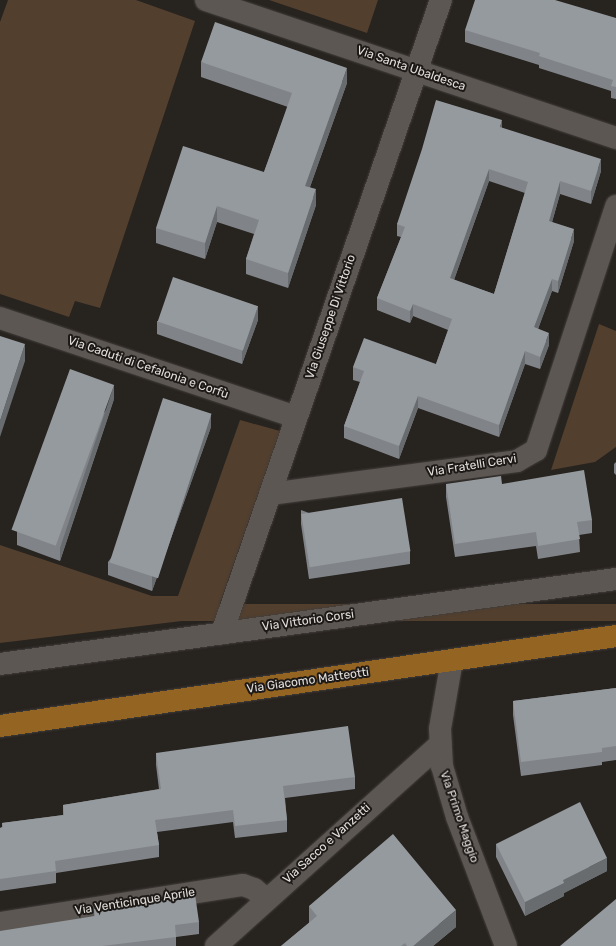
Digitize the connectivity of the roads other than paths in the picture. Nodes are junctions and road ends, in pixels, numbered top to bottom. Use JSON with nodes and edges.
{"nodes":[{"id":1,"x":206,"y":0,"type":"edge"},
{"id":2,"x":441,"y":0,"type":"edge"},
{"id":3,"x":416,"y":71,"type":"junction"},
{"id":4,"x":616,"y":138,"type":"edge"},
{"id":5,"x":616,"y":206,"type":"edge"},
{"id":6,"x":0,"y":318,"type":"edge"},
{"id":7,"x":296,"y":417,"type":"junction"},
{"id":8,"x":270,"y":494,"type":"junction"},
{"id":9,"x":616,"y":579,"type":"edge"},
{"id":10,"x":222,"y":633,"type":"junction"},
{"id":11,"x":616,"y":636,"type":"edge"},
{"id":12,"x":452,"y":660,"type":"junction"},
{"id":13,"x":0,"y":664,"type":"edge"},
{"id":14,"x":0,"y":726,"type":"edge"},
{"id":15,"x":440,"y":744,"type":"junction"},
{"id":16,"x":266,"y":899,"type":"junction"},
{"id":17,"x":0,"y":922,"type":"edge"},
{"id":18,"x":216,"y":946,"type":"edge"},
{"id":19,"x":506,"y":946,"type":"edge"}],
"edges":[{"from":1,"to":3,"type":"street","name":"Via Santa Ubaldesca"},
{"from":2,"to":3,"type":"street","name":"Via Giuseppe Di Vittorio"},
{"from":3,"to":4,"type":"street","name":"Via Santa Ubaldesca"},
{"from":3,"to":7,"type":"street","name":"Via Giuseppe Di Vittorio"},
{"from":5,"to":8,"type":"street","name":"Via Fratelli Cervi"},
{"from":6,"to":7,"type":"street","name":"Via Caduti di Cefalonia e Corfù"},
{"from":7,"to":8,"type":"street","name":"Via Giuseppe Di Vittorio"},
{"from":8,"to":10,"type":"street","name":"Via Giuseppe Di Vittorio"},
{"from":9,"to":10,"type":"street","name":"Via Vittorio Corsi"},
{"from":10,"to":13,"type":"street","name":"Via Vittorio Corsi"},
{"from":11,"to":12,"type":"main road","name":"Via Giacomo Matteotti"},
{"from":12,"to":14,"type":"main road","name":"Via Giacomo Matteotti"},
{"from":12,"to":15,"type":"street","name":"Via Primo Maggio"},
{"from":15,"to":16,"type":"street","name":"Via Sacco e Vanzetti"},
{"from":15,"to":19,"type":"street","name":"Via Primo Maggio"},
{"from":16,"to":17,"type":"street","name":"Via Venticinque Aprile"},
{"from":16,"to":18,"type":"street","name":"Via Sacco e Vanzetti"}]}
